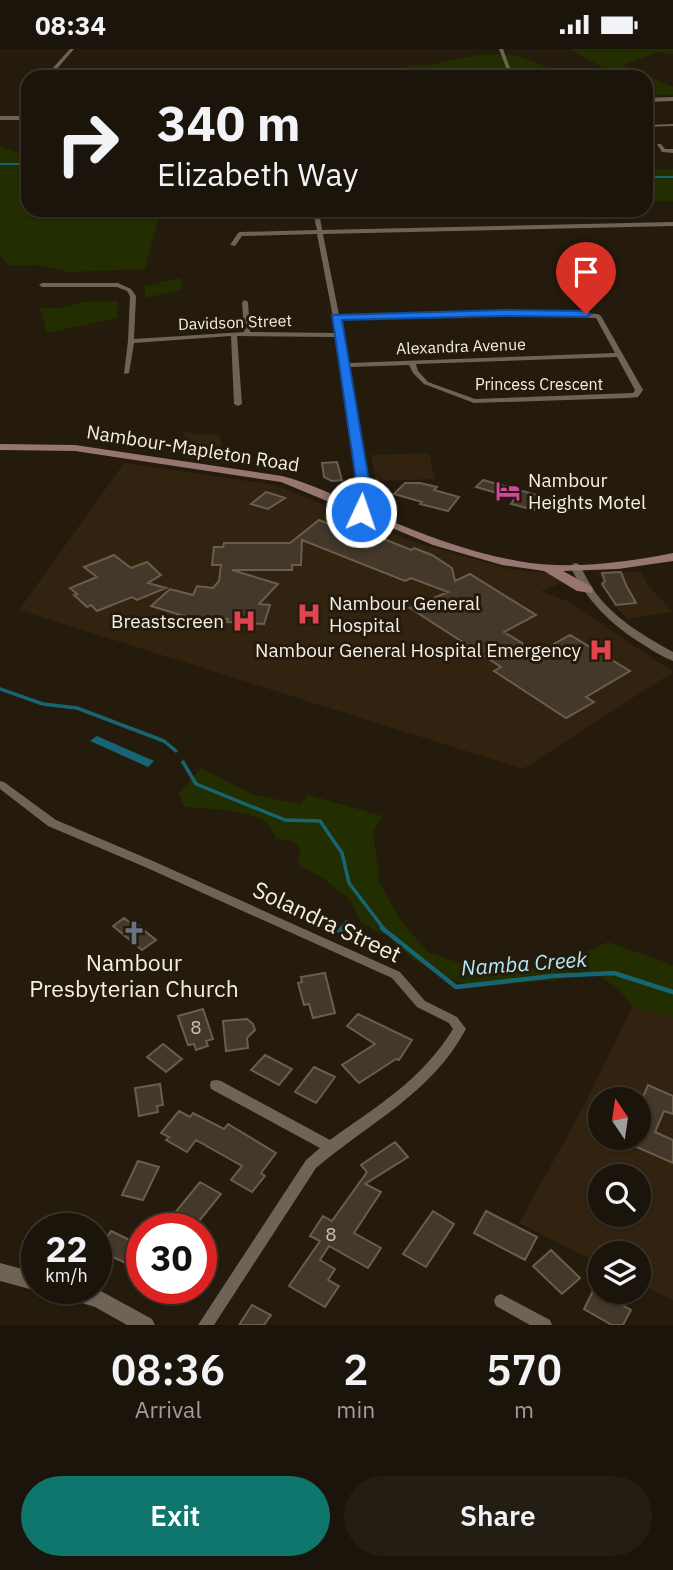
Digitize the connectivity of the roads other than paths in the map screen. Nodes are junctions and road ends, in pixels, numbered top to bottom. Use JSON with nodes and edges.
{"nodes":[{"id":1,"x":72,"y":49,"type":"edge"},
{"id":2,"x":501,"y":49,"type":"edge"},
{"id":3,"x":54,"y":70,"type":"edge"},
{"id":4,"x":509,"y":70,"type":"edge"},
{"id":5,"x":673,"y":99,"type":"edge"},
{"id":6,"x":653,"y":100,"type":"edge"},
{"id":7,"x":0,"y":118,"type":"edge"},
{"id":8,"x":21,"y":118,"type":"edge"},
{"id":9,"x":673,"y":125,"type":"edge"},
{"id":10,"x":653,"y":126,"type":"edge"},
{"id":11,"x":659,"y":145,"type":"dead end"},
{"id":12,"x":664,"y":151,"type":"junction"},
{"id":13,"x":673,"y":151,"type":"edge"},
{"id":14,"x":668,"y":157,"type":"dead end"},
{"id":15,"x":317,"y":217,"type":"edge"},
{"id":16,"x":673,"y":224,"type":"edge"},
{"id":17,"x":639,"y":225,"type":"junction"},
{"id":18,"x":559,"y":227,"type":"junction"},
{"id":19,"x":476,"y":229,"type":"junction"},
{"id":20,"x":320,"y":233,"type":"junction"},
{"id":21,"x":645,"y":234,"type":"dead end"},
{"id":22,"x":562,"y":235,"type":"dead end"},
{"id":23,"x":480,"y":238,"type":"dead end"},
{"id":24,"x":233,"y":245,"type":"dead end"},
{"id":25,"x":42,"y":285,"type":"dead end"},
{"id":26,"x":245,"y":302,"type":"dead end"},
{"id":27,"x":336,"y":317,"type":"junction"},
{"id":28,"x":234,"y":334,"type":"junction"},
{"id":29,"x":247,"y":334,"type":"junction"},
{"id":30,"x":339,"y":335,"type":"junction"},
{"id":31,"x":131,"y":341,"type":"junction"},
{"id":32,"x":619,"y":355,"type":"junction"},
{"id":33,"x":412,"y":362,"type":"junction"},
{"id":34,"x":346,"y":365,"type":"junction"},
{"id":35,"x":126,"y":373,"type":"dead end"},
{"id":36,"x":238,"y":404,"type":"dead end"},
{"id":37,"x":0,"y":447,"type":"edge"},
{"id":38,"x":361,"y":512,"type":"junction"},
{"id":39,"x":673,"y":557,"type":"edge"},
{"id":40,"x":575,"y":566,"type":"junction"},
{"id":41,"x":542,"y":567,"type":"junction"},
{"id":42,"x":587,"y":590,"type":"junction"},
{"id":43,"x":673,"y":657,"type":"edge"},
{"id":44,"x":0,"y":784,"type":"edge"},
{"id":45,"x":216,"y":1085,"type":"dead end"},
{"id":46,"x":330,"y":1147,"type":"junction"},
{"id":47,"x":0,"y":1272,"type":"edge"},
{"id":48,"x":21,"y":1278,"type":"edge"},
{"id":49,"x":501,"y":1301,"type":"dead end"},
{"id":50,"x":108,"y":1304,"type":"edge"},
{"id":51,"x":145,"y":1325,"type":"edge"},
{"id":52,"x":205,"y":1325,"type":"edge"},
{"id":53,"x":544,"y":1325,"type":"edge"}],
"edges":[{"from":1,"to":3,"type":"street"},
{"from":2,"to":4,"type":"street"},
{"from":5,"to":6,"type":"street"},
{"from":7,"to":8,"type":"street"},
{"from":9,"to":10,"type":"street"},
{"from":11,"to":12,"type":"street"},
{"from":12,"to":13,"type":"street"},
{"from":12,"to":14,"type":"street"},
{"from":15,"to":20,"type":"street"},
{"from":16,"to":17,"type":"street"},
{"from":17,"to":18,"type":"street"},
{"from":17,"to":21,"type":"street"},
{"from":18,"to":19,"type":"street"},
{"from":18,"to":22,"type":"street"},
{"from":19,"to":20,"type":"street"},
{"from":19,"to":23,"type":"street"},
{"from":20,"to":24,"type":"street"},
{"from":20,"to":27,"type":"street"},
{"from":25,"to":31,"type":"street"},
{"from":26,"to":29,"type":"street"},
{"from":27,"to":30,"type":"street"},
{"from":27,"to":32,"type":"street"},
{"from":28,"to":29,"type":"street","name":"Davidson Street"},
{"from":28,"to":31,"type":"street","name":"Davidson Street"},
{"from":28,"to":36,"type":"street"},
{"from":29,"to":30,"type":"street","name":"Davidson Street"},
{"from":30,"to":34,"type":"street"},
{"from":31,"to":35,"type":"street"},
{"from":32,"to":33,"type":"street","name":"Alexandra Avenue"},
{"from":32,"to":33,"type":"street","name":"Princess Crescent"},
{"from":33,"to":34,"type":"street","name":"Alexandra Avenue"},
{"from":34,"to":38,"type":"street"},
{"from":37,"to":38,"type":"main road","name":"Nambour-Mapleton Road"},
{"from":38,"to":41,"type":"main road","name":"Nambour-Mapleton Road"},
{"from":39,"to":40,"type":"main road","name":"Nambour-Mapleton Road"},
{"from":40,"to":41,"type":"main road","name":"Nambour-Mapleton Road"},
{"from":40,"to":42,"type":"street"},
{"from":41,"to":42,"type":"main road"},
{"from":42,"to":43,"type":"street"},
{"from":44,"to":46,"type":"street","name":"Solandra Street"},
{"from":45,"to":46,"type":"street"},
{"from":46,"to":52,"type":"street","name":"Solandra Street"},
{"from":47,"to":48,"type":"street"},
{"from":49,"to":53,"type":"street"},
{"from":50,"to":51,"type":"street"}]}
